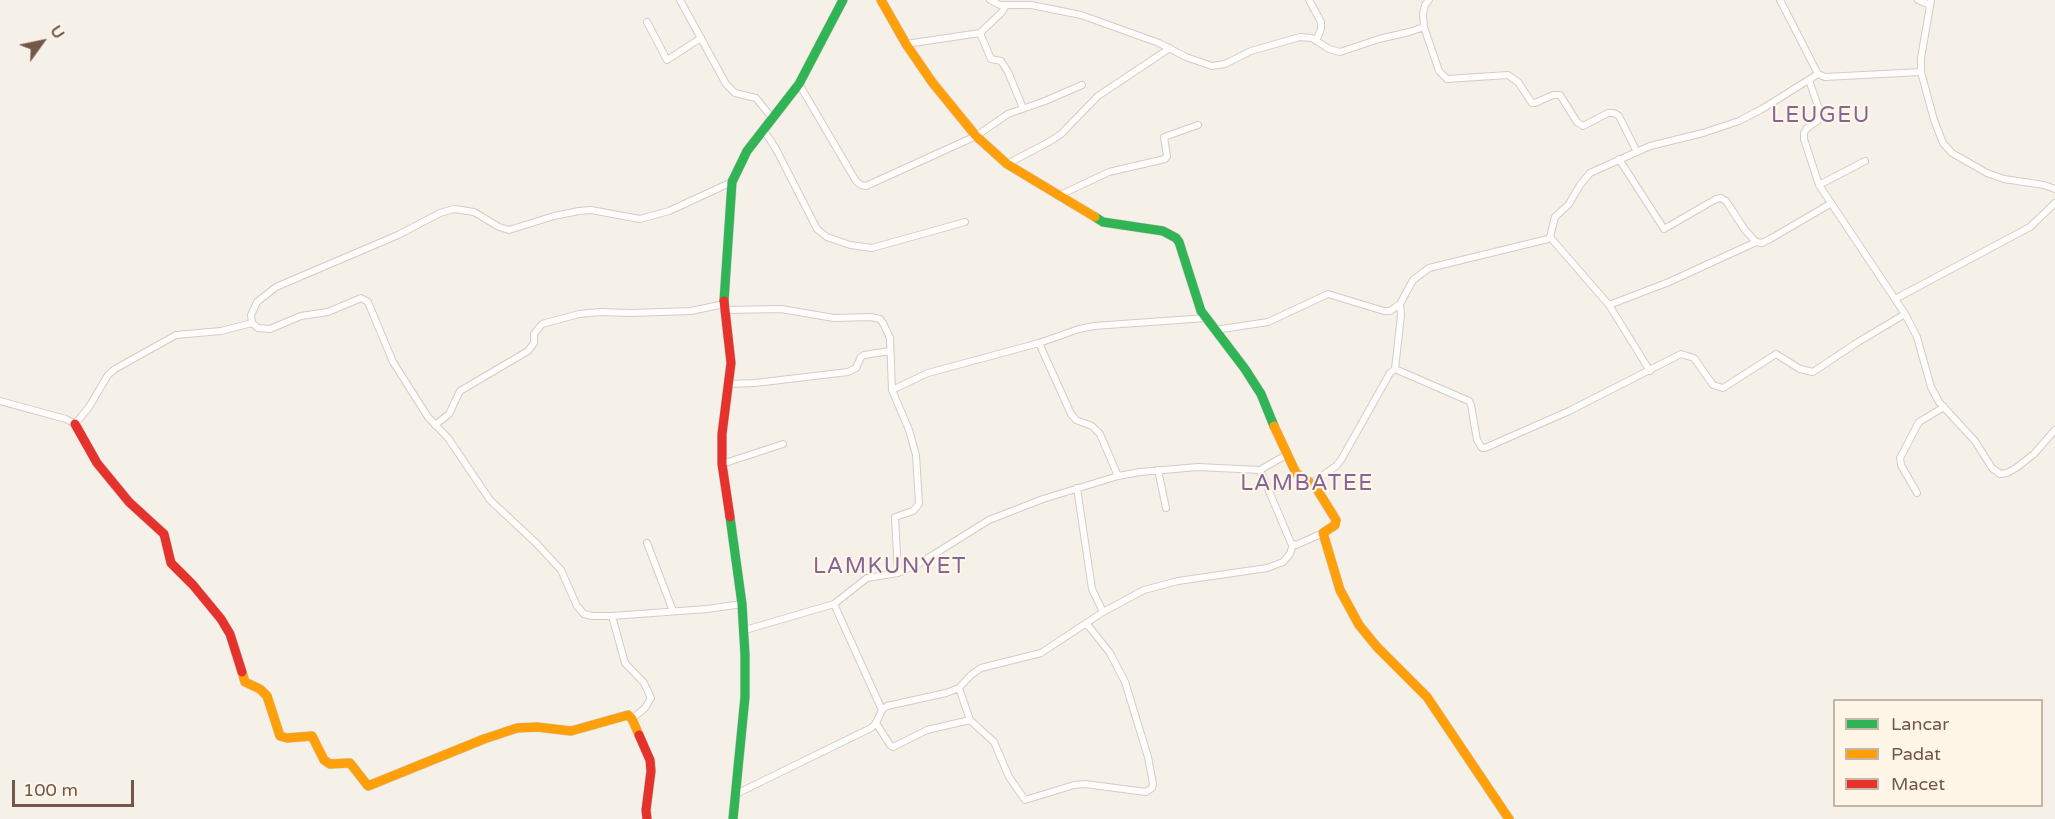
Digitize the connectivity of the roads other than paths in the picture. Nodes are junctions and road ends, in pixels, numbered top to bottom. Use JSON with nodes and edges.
{"nodes":[{"id":1,"x":681,"y":0,"type":"edge"},
{"id":2,"x":843,"y":0,"type":"edge"},
{"id":3,"x":881,"y":0,"type":"edge"},
{"id":4,"x":990,"y":0,"type":"edge"},
{"id":5,"x":1309,"y":0,"type":"edge"},
{"id":6,"x":1429,"y":0,"type":"edge"},
{"id":7,"x":1780,"y":0,"type":"edge"},
{"id":8,"x":1918,"y":0,"type":"edge"},
{"id":9,"x":1930,"y":3,"type":"edge"},
{"id":10,"x":1006,"y":4,"type":"junction"},
{"id":11,"x":647,"y":22,"type":"dead end"},
{"id":12,"x":1424,"y":27,"type":"junction"},
{"id":13,"x":980,"y":33,"type":"junction"},
{"id":14,"x":701,"y":38,"type":"junction"},
{"id":15,"x":1316,"y":41,"type":"junction"},
{"id":16,"x":906,"y":44,"type":"junction"},
{"id":17,"x":1170,"y":48,"type":"junction"},
{"id":18,"x":1922,"y":72,"type":"junction"},
{"id":19,"x":1818,"y":74,"type":"junction"},
{"id":20,"x":1809,"y":80,"type":"junction"},
{"id":21,"x":799,"y":84,"type":"junction"},
{"id":22,"x":1082,"y":85,"type":"dead end"},
{"id":23,"x":1023,"y":108,"type":"junction"},
{"id":24,"x":772,"y":118,"type":"junction"},
{"id":25,"x":1198,"y":125,"type":"dead end"},
{"id":26,"x":763,"y":129,"type":"junction"},
{"id":27,"x":976,"y":136,"type":"junction"},
{"id":28,"x":1637,"y":152,"type":"junction"},
{"id":29,"x":1619,"y":159,"type":"junction"},
{"id":30,"x":1865,"y":161,"type":"dead end"},
{"id":31,"x":1007,"y":164,"type":"junction"},
{"id":32,"x":732,"y":182,"type":"junction"},
{"id":33,"x":1819,"y":185,"type":"junction"},
{"id":34,"x":2055,"y":189,"type":"edge"},
{"id":35,"x":1057,"y":196,"type":"junction"},
{"id":36,"x":2055,"y":203,"type":"edge"},
{"id":37,"x":1830,"y":204,"type":"junction"},
{"id":38,"x":965,"y":222,"type":"dead end"},
{"id":39,"x":1550,"y":237,"type":"junction"},
{"id":40,"x":1756,"y":242,"type":"junction"},
{"id":41,"x":1895,"y":299,"type":"junction"},
{"id":42,"x":1400,"y":304,"type":"junction"},
{"id":43,"x":1609,"y":305,"type":"junction"},
{"id":44,"x":724,"y":307,"type":"junction"},
{"id":45,"x":1905,"y":314,"type":"junction"},
{"id":46,"x":1206,"y":318,"type":"junction"},
{"id":47,"x":252,"y":323,"type":"junction"},
{"id":48,"x":1215,"y":330,"type":"junction"},
{"id":49,"x":1039,"y":343,"type":"junction"},
{"id":50,"x":890,"y":351,"type":"junction"},
{"id":51,"x":1395,"y":369,"type":"junction"},
{"id":52,"x":1650,"y":371,"type":"junction"},
{"id":53,"x":729,"y":384,"type":"junction"},
{"id":54,"x":892,"y":390,"type":"junction"},
{"id":55,"x":0,"y":401,"type":"edge"},
{"id":56,"x":1944,"y":407,"type":"junction"},
{"id":57,"x":75,"y":424,"type":"junction"},
{"id":58,"x":435,"y":425,"type":"junction"},
{"id":59,"x":2055,"y":430,"type":"edge"},
{"id":60,"x":783,"y":444,"type":"dead end"},
{"id":61,"x":1286,"y":455,"type":"junction"},
{"id":62,"x":723,"y":464,"type":"junction"},
{"id":63,"x":1158,"y":470,"type":"junction"},
{"id":64,"x":1260,"y":470,"type":"junction"},
{"id":65,"x":1118,"y":476,"type":"junction"},
{"id":66,"x":1312,"y":483,"type":"junction"},
{"id":67,"x":1077,"y":488,"type":"junction"},
{"id":68,"x":1917,"y":493,"type":"dead end"},
{"id":69,"x":1166,"y":508,"type":"dead end"},
{"id":70,"x":1323,"y":533,"type":"junction"},
{"id":71,"x":647,"y":543,"type":"dead end"},
{"id":72,"x":1293,"y":544,"type":"junction"},
{"id":73,"x":898,"y":573,"type":"junction"},
{"id":74,"x":742,"y":604,"type":"junction"},
{"id":75,"x":834,"y":604,"type":"junction"},
{"id":76,"x":673,"y":611,"type":"junction"},
{"id":77,"x":1103,"y":612,"type":"junction"},
{"id":78,"x":612,"y":616,"type":"junction"},
{"id":79,"x":1087,"y":624,"type":"junction"},
{"id":80,"x":745,"y":630,"type":"junction"},
{"id":81,"x":959,"y":688,"type":"junction"},
{"id":82,"x":882,"y":710,"type":"junction"},
{"id":83,"x":632,"y":718,"type":"junction"},
{"id":84,"x":970,"y":720,"type":"junction"},
{"id":85,"x":876,"y":723,"type":"junction"},
{"id":86,"x":736,"y":794,"type":"junction"},
{"id":87,"x":647,"y":819,"type":"edge"},
{"id":88,"x":733,"y":819,"type":"edge"},
{"id":89,"x":1509,"y":819,"type":"edge"}],
"edges":[{"from":1,"to":14,"type":"street"},
{"from":2,"to":21,"type":"street"},
{"from":3,"to":16,"type":"street"},
{"from":4,"to":10,"type":"street"},
{"from":5,"to":15,"type":"street"},
{"from":6,"to":12,"type":"street"},
{"from":7,"to":19,"type":"street"},
{"from":8,"to":9,"type":"street"},
{"from":9,"to":18,"type":"street"},
{"from":10,"to":13,"type":"street"},
{"from":10,"to":17,"type":"street"},
{"from":11,"to":14,"type":"street"},
{"from":12,"to":15,"type":"street"},
{"from":12,"to":28,"type":"street"},
{"from":13,"to":16,"type":"street"},
{"from":13,"to":23,"type":"street"},
{"from":14,"to":24,"type":"street"},
{"from":15,"to":17,"type":"street"},
{"from":16,"to":27,"type":"street"},
{"from":17,"to":31,"type":"street"},
{"from":18,"to":19,"type":"street"},
{"from":18,"to":34,"type":"street"},
{"from":19,"to":20,"type":"street"},
{"from":20,"to":28,"type":"street"},
{"from":20,"to":33,"type":"street"},
{"from":21,"to":24,"type":"street"},
{"from":21,"to":27,"type":"street"},
{"from":22,"to":23,"type":"street"},
{"from":23,"to":27,"type":"street"},
{"from":24,"to":26,"type":"street"},
{"from":25,"to":35,"type":"street"},
{"from":26,"to":32,"type":"street"},
{"from":26,"to":38,"type":"street"},
{"from":27,"to":31,"type":"street"},
{"from":28,"to":29,"type":"street"},
{"from":29,"to":39,"type":"street"},
{"from":29,"to":40,"type":"street"},
{"from":30,"to":33,"type":"street"},
{"from":31,"to":35,"type":"street"},
{"from":32,"to":44,"type":"street"},
{"from":32,"to":47,"type":"street"},
{"from":33,"to":37,"type":"street"},
{"from":35,"to":46,"type":"street"},
{"from":36,"to":41,"type":"street"},
{"from":37,"to":40,"type":"street"},
{"from":37,"to":41,"type":"street"},
{"from":39,"to":42,"type":"street"},
{"from":39,"to":43,"type":"street"},
{"from":40,"to":43,"type":"street"},
{"from":41,"to":45,"type":"street"},
{"from":42,"to":48,"type":"street"},
{"from":42,"to":51,"type":"street"},
{"from":43,"to":52,"type":"street"},
{"from":44,"to":50,"type":"street"},
{"from":44,"to":53,"type":"street"},
{"from":44,"to":58,"type":"street"},
{"from":45,"to":52,"type":"street"},
{"from":45,"to":56,"type":"street"},
{"from":46,"to":48,"type":"street"},
{"from":46,"to":49,"type":"street"},
{"from":47,"to":57,"type":"street"},
{"from":47,"to":58,"type":"street"},
{"from":48,"to":61,"type":"street"},
{"from":49,"to":54,"type":"street"},
{"from":49,"to":65,"type":"street"},
{"from":50,"to":53,"type":"street"},
{"from":50,"to":54,"type":"street"},
{"from":51,"to":52,"type":"street"},
{"from":51,"to":66,"type":"street"},
{"from":53,"to":62,"type":"street"},
{"from":54,"to":73,"type":"street"},
{"from":55,"to":57,"type":"street"},
{"from":56,"to":59,"type":"street"},
{"from":56,"to":68,"type":"street"},
{"from":57,"to":83,"type":"street"},
{"from":58,"to":78,"type":"street"},
{"from":60,"to":62,"type":"street"},
{"from":61,"to":64,"type":"street"},
{"from":61,"to":66,"type":"street"},
{"from":62,"to":74,"type":"street"},
{"from":63,"to":64,"type":"street"},
{"from":63,"to":65,"type":"street"},
{"from":63,"to":69,"type":"street"},
{"from":64,"to":72,"type":"street"},
{"from":65,"to":67,"type":"street"},
{"from":66,"to":70,"type":"street"},
{"from":67,"to":73,"type":"street"},
{"from":67,"to":77,"type":"street"},
{"from":70,"to":72,"type":"street"},
{"from":70,"to":89,"type":"street"},
{"from":71,"to":76,"type":"street"},
{"from":72,"to":77,"type":"street"},
{"from":73,"to":75,"type":"street"},
{"from":74,"to":76,"type":"street"},
{"from":74,"to":80,"type":"street"},
{"from":75,"to":80,"type":"street"},
{"from":75,"to":82,"type":"street"},
{"from":76,"to":78,"type":"street"},
{"from":77,"to":79,"type":"street"},
{"from":78,"to":83,"type":"street"},
{"from":79,"to":81,"type":"street"},
{"from":79,"to":84,"type":"street"},
{"from":80,"to":86,"type":"street"},
{"from":81,"to":82,"type":"street"},
{"from":81,"to":84,"type":"street"},
{"from":82,"to":85,"type":"street"},
{"from":83,"to":87,"type":"street"},
{"from":84,"to":85,"type":"street"},
{"from":85,"to":86,"type":"street"},
{"from":86,"to":88,"type":"street"}]}
